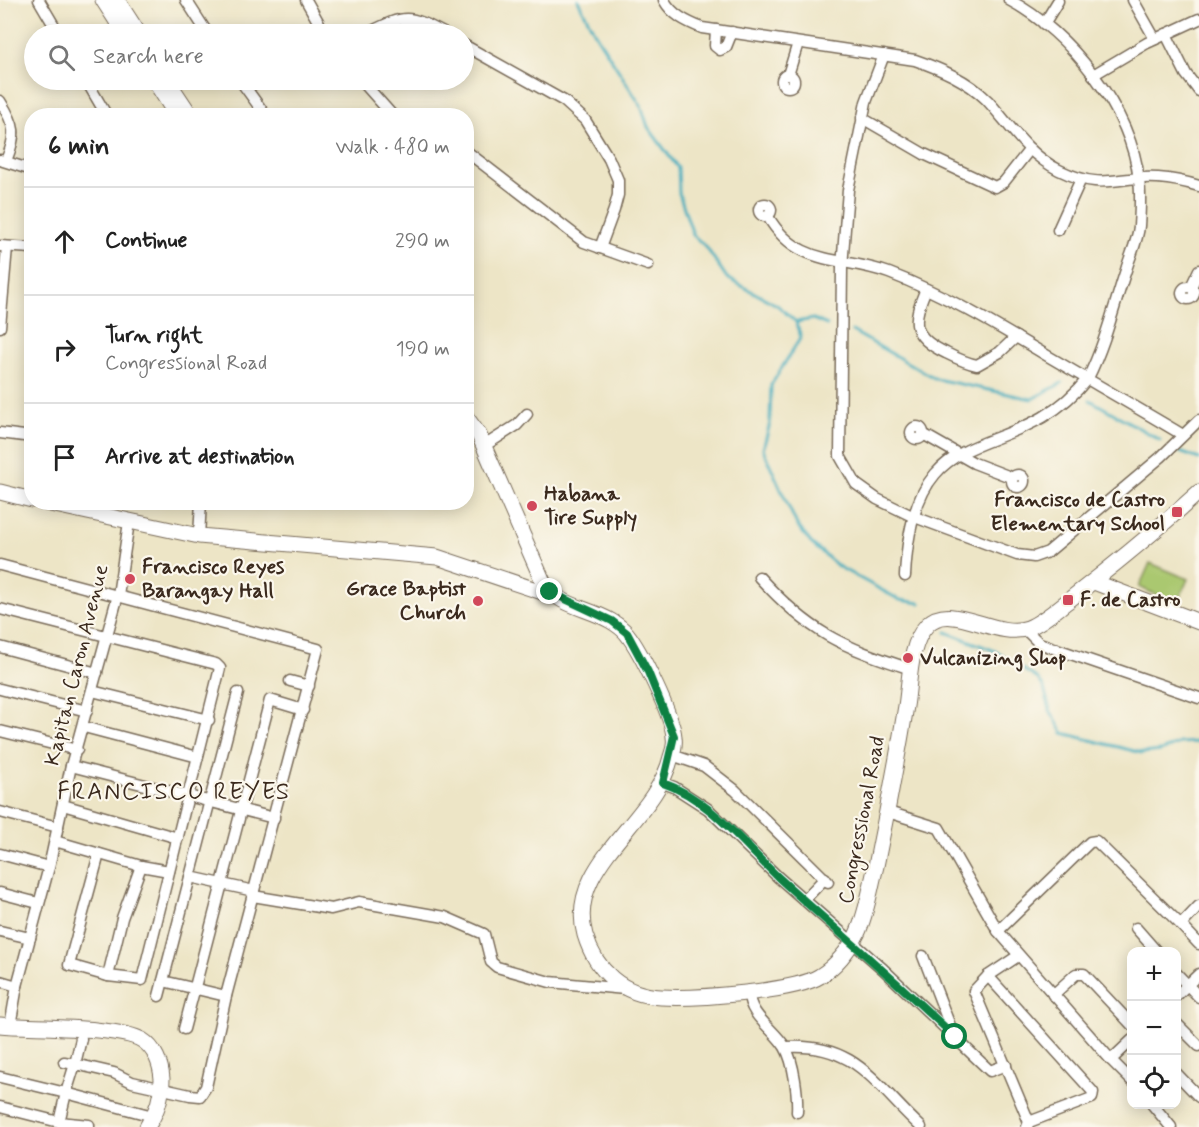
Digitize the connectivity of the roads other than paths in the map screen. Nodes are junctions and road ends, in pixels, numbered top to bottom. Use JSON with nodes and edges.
{"nodes":[{"id":1,"x":39,"y":0,"type":"edge"},
{"id":2,"x":103,"y":0,"type":"edge"},
{"id":3,"x":117,"y":0,"type":"edge"},
{"id":4,"x":186,"y":0,"type":"edge"},
{"id":5,"x":306,"y":0,"type":"edge"},
{"id":6,"x":664,"y":0,"type":"edge"},
{"id":7,"x":1009,"y":0,"type":"edge"},
{"id":8,"x":1133,"y":0,"type":"edge"},
{"id":9,"x":1058,"y":1,"type":"edge"},
{"id":10,"x":1199,"y":19,"type":"edge"},
{"id":11,"x":53,"y":24,"type":"edge"},
{"id":12,"x":119,"y":24,"type":"edge"},
{"id":13,"x":133,"y":24,"type":"edge"},
{"id":14,"x":202,"y":24,"type":"edge"},
{"id":15,"x":319,"y":24,"type":"edge"},
{"id":16,"x":389,"y":24,"type":"edge"},
{"id":17,"x":426,"y":24,"type":"edge"},
{"id":18,"x":1044,"y":24,"type":"junction"},
{"id":19,"x":716,"y":30,"type":"junction"},
{"id":20,"x":732,"y":32,"type":"junction"},
{"id":21,"x":1166,"y":34,"type":"junction"},
{"id":22,"x":1155,"y":39,"type":"junction"},
{"id":23,"x":798,"y":43,"type":"junction"},
{"id":24,"x":474,"y":51,"type":"edge"},
{"id":25,"x":884,"y":55,"type":"junction"},
{"id":26,"x":788,"y":75,"type":"dead end"},
{"id":27,"x":1093,"y":75,"type":"junction"},
{"id":28,"x":92,"y":90,"type":"edge"},
{"id":29,"x":160,"y":90,"type":"edge"},
{"id":30,"x":173,"y":90,"type":"edge"},
{"id":31,"x":248,"y":90,"type":"edge"},
{"id":32,"x":370,"y":90,"type":"edge"},
{"id":33,"x":1199,"y":91,"type":"edge"},
{"id":34,"x":0,"y":101,"type":"edge"},
{"id":35,"x":102,"y":108,"type":"edge"},
{"id":36,"x":172,"y":108,"type":"edge"},
{"id":37,"x":185,"y":108,"type":"edge"},
{"id":38,"x":260,"y":108,"type":"edge"},
{"id":39,"x":386,"y":108,"type":"edge"},
{"id":40,"x":862,"y":118,"type":"junction"},
{"id":41,"x":1030,"y":149,"type":"junction"},
{"id":42,"x":474,"y":158,"type":"edge"},
{"id":43,"x":3,"y":160,"type":"edge"},
{"id":44,"x":24,"y":167,"type":"edge"},
{"id":45,"x":1081,"y":179,"type":"junction"},
{"id":46,"x":1139,"y":179,"type":"junction"},
{"id":47,"x":1199,"y":186,"type":"edge"},
{"id":48,"x":767,"y":215,"type":"dead end"},
{"id":49,"x":1058,"y":230,"type":"dead end"},
{"id":50,"x":3,"y":247,"type":"edge"},
{"id":51,"x":24,"y":248,"type":"edge"},
{"id":52,"x":600,"y":248,"type":"junction"},
{"id":53,"x":842,"y":262,"type":"junction"},
{"id":54,"x":648,"y":265,"type":"dead end"},
{"id":55,"x":1199,"y":270,"type":"edge"},
{"id":56,"x":926,"y":289,"type":"junction"},
{"id":57,"x":1194,"y":294,"type":"edge"},
{"id":58,"x":0,"y":327,"type":"edge"},
{"id":59,"x":1016,"y":337,"type":"junction"},
{"id":60,"x":1088,"y":378,"type":"junction"},
{"id":61,"x":528,"y":414,"type":"dead end"},
{"id":62,"x":1199,"y":420,"type":"edge"},
{"id":63,"x":0,"y":433,"type":"edge"},
{"id":64,"x":923,"y":434,"type":"dead end"},
{"id":65,"x":1183,"y":435,"type":"junction"},
{"id":66,"x":24,"y":436,"type":"edge"},
{"id":67,"x":476,"y":439,"type":"edge"},
{"id":68,"x":958,"y":453,"type":"junction"},
{"id":69,"x":1013,"y":478,"type":"dead end"},
{"id":70,"x":0,"y":492,"type":"edge"},
{"id":71,"x":1199,"y":492,"type":"edge"},
{"id":72,"x":24,"y":498,"type":"edge"},
{"id":73,"x":90,"y":510,"type":"edge"},
{"id":74,"x":201,"y":510,"type":"edge"},
{"id":75,"x":912,"y":516,"type":"junction"},
{"id":76,"x":129,"y":522,"type":"junction"},
{"id":77,"x":199,"y":536,"type":"junction"},
{"id":78,"x":0,"y":565,"type":"edge"},
{"id":79,"x":539,"y":572,"type":"junction"},
{"id":80,"x":905,"y":576,"type":"dead end"},
{"id":81,"x":759,"y":577,"type":"dead end"},
{"id":82,"x":1094,"y":582,"type":"junction"},
{"id":83,"x":522,"y":585,"type":"junction"},
{"id":84,"x":118,"y":595,"type":"junction"},
{"id":85,"x":554,"y":596,"type":"junction"},
{"id":86,"x":0,"y":609,"type":"edge"},
{"id":87,"x":1199,"y":622,"type":"edge"},
{"id":88,"x":1025,"y":629,"type":"junction"},
{"id":89,"x":107,"y":637,"type":"junction"},
{"id":90,"x":0,"y":647,"type":"edge"},
{"id":91,"x":911,"y":669,"type":"junction"},
{"id":92,"x":97,"y":673,"type":"junction"},
{"id":93,"x":290,"y":681,"type":"dead end"},
{"id":94,"x":309,"y":686,"type":"junction"},
{"id":95,"x":0,"y":689,"type":"edge"},
{"id":96,"x":92,"y":691,"type":"junction"},
{"id":97,"x":238,"y":693,"type":"dead end"},
{"id":98,"x":1199,"y":698,"type":"edge"},
{"id":99,"x":303,"y":710,"type":"junction"},
{"id":100,"x":87,"y":711,"type":"junction"},
{"id":101,"x":209,"y":720,"type":"junction"},
{"id":102,"x":84,"y":728,"type":"junction"},
{"id":103,"x":0,"y":731,"type":"edge"},
{"id":104,"x":77,"y":750,"type":"junction"},
{"id":105,"x":672,"y":756,"type":"junction"},
{"id":106,"x":198,"y":758,"type":"junction"},
{"id":107,"x":71,"y":766,"type":"junction"},
{"id":108,"x":663,"y":783,"type":"junction"},
{"id":109,"x":188,"y":798,"type":"junction"},
{"id":110,"x":209,"y":803,"type":"junction"},
{"id":111,"x":63,"y":805,"type":"junction"},
{"id":112,"x":240,"y":811,"type":"junction"},
{"id":113,"x":0,"y":812,"type":"edge"},
{"id":114,"x":888,"y":812,"type":"junction"},
{"id":115,"x":274,"y":818,"type":"junction"},
{"id":116,"x":58,"y":827,"type":"junction"},
{"id":117,"x":178,"y":838,"type":"junction"},
{"id":118,"x":55,"y":841,"type":"junction"},
{"id":119,"x":0,"y":854,"type":"edge"},
{"id":120,"x":99,"y":854,"type":"junction"},
{"id":121,"x":141,"y":866,"type":"junction"},
{"id":122,"x":49,"y":867,"type":"junction"},
{"id":123,"x":169,"y":871,"type":"junction"},
{"id":124,"x":190,"y":877,"type":"junction"},
{"id":125,"x":221,"y":884,"type":"junction"},
{"id":126,"x":0,"y":893,"type":"edge"},
{"id":127,"x":253,"y":893,"type":"junction"},
{"id":128,"x":804,"y":900,"type":"junction"},
{"id":129,"x":38,"y":903,"type":"junction"},
{"id":130,"x":1199,"y":906,"type":"edge"},
{"id":131,"x":1181,"y":925,"type":"junction"},
{"id":132,"x":1136,"y":928,"type":"dead end"},
{"id":133,"x":0,"y":931,"type":"edge"},
{"id":134,"x":998,"y":931,"type":"junction"},
{"id":135,"x":30,"y":938,"type":"junction"},
{"id":136,"x":852,"y":942,"type":"junction"},
{"id":137,"x":1199,"y":944,"type":"edge"},
{"id":138,"x":1153,"y":947,"type":"edge"},
{"id":139,"x":923,"y":956,"type":"dead end"},
{"id":140,"x":1018,"y":956,"type":"junction"},
{"id":141,"x":1199,"y":974,"type":"edge"},
{"id":142,"x":108,"y":976,"type":"junction"},
{"id":143,"x":988,"y":976,"type":"junction"},
{"id":144,"x":1181,"y":978,"type":"edge"},
{"id":145,"x":0,"y":981,"type":"edge"},
{"id":146,"x":163,"y":981,"type":"junction"},
{"id":147,"x":1187,"y":985,"type":"junction"},
{"id":148,"x":17,"y":986,"type":"junction"},
{"id":149,"x":192,"y":989,"type":"junction"},
{"id":150,"x":625,"y":989,"type":"junction"},
{"id":151,"x":1181,"y":991,"type":"edge"},
{"id":152,"x":749,"y":992,"type":"junction"},
{"id":153,"x":1053,"y":995,"type":"junction"},
{"id":154,"x":159,"y":996,"type":"dead end"},
{"id":155,"x":226,"y":996,"type":"junction"},
{"id":156,"x":1199,"y":997,"type":"edge"},
{"id":157,"x":1127,"y":1021,"type":"edge"},
{"id":158,"x":5,"y":1025,"type":"edge"},
{"id":159,"x":1181,"y":1028,"type":"edge"},
{"id":160,"x":184,"y":1029,"type":"dead end"},
{"id":161,"x":80,"y":1030,"type":"junction"},
{"id":162,"x":955,"y":1037,"type":"junction"},
{"id":163,"x":1127,"y":1044,"type":"edge"},
{"id":164,"x":1199,"y":1046,"type":"edge"},
{"id":165,"x":786,"y":1047,"type":"junction"},
{"id":166,"x":1112,"y":1060,"type":"junction"},
{"id":167,"x":69,"y":1063,"type":"junction"},
{"id":168,"x":1006,"y":1065,"type":"junction"},
{"id":169,"x":0,"y":1077,"type":"edge"},
{"id":170,"x":1127,"y":1077,"type":"edge"},
{"id":171,"x":1181,"y":1078,"type":"edge"},
{"id":172,"x":162,"y":1088,"type":"junction"},
{"id":173,"x":66,"y":1093,"type":"junction"},
{"id":174,"x":1199,"y":1097,"type":"edge"},
{"id":175,"x":0,"y":1107,"type":"edge"},
{"id":176,"x":1156,"y":1109,"type":"edge"},
{"id":177,"x":797,"y":1112,"type":"dead end"},
{"id":178,"x":148,"y":1121,"type":"edge"},
{"id":179,"x":59,"y":1122,"type":"junction"},
{"id":180,"x":1028,"y":1125,"type":"edge"},
{"id":181,"x":89,"y":1127,"type":"edge"},
{"id":182,"x":921,"y":1127,"type":"edge"},
{"id":183,"x":1171,"y":1127,"type":"edge"}],
"edges":[{"from":1,"to":11,"type":"street"},
{"from":2,"to":12,"type":"main road"},
{"from":3,"to":13,"type":"main road"},
{"from":4,"to":14,"type":"street"},
{"from":5,"to":15,"type":"street"},
{"from":6,"to":19,"type":"street"},
{"from":7,"to":18,"type":"street"},
{"from":8,"to":22,"type":"street"},
{"from":9,"to":18,"type":"street"},
{"from":10,"to":21,"type":"street"},
{"from":16,"to":17,"type":"street"},
{"from":18,"to":27,"type":"street"},
{"from":19,"to":20,"type":"street"},
{"from":19,"to":20,"type":"street"},
{"from":20,"to":23,"type":"street"},
{"from":21,"to":22,"type":"street"},
{"from":21,"to":33,"type":"street"},
{"from":22,"to":27,"type":"street"},
{"from":23,"to":25,"type":"street"},
{"from":23,"to":26,"type":"street"},
{"from":24,"to":52,"type":"street"},
{"from":25,"to":40,"type":"street"},
{"from":25,"to":41,"type":"street"},
{"from":27,"to":46,"type":"street"},
{"from":28,"to":35,"type":"street"},
{"from":29,"to":36,"type":"main road"},
{"from":30,"to":37,"type":"main road"},
{"from":31,"to":38,"type":"street"},
{"from":32,"to":39,"type":"street"},
{"from":34,"to":43,"type":"street"},
{"from":40,"to":41,"type":"street"},
{"from":40,"to":53,"type":"street"},
{"from":41,"to":45,"type":"street"},
{"from":42,"to":52,"type":"street"},
{"from":43,"to":44,"type":"street"},
{"from":45,"to":46,"type":"street"},
{"from":45,"to":49,"type":"street"},
{"from":46,"to":47,"type":"street"},
{"from":46,"to":60,"type":"street"},
{"from":48,"to":53,"type":"street"},
{"from":50,"to":51,"type":"street"},
{"from":50,"to":58,"type":"street"},
{"from":52,"to":54,"type":"street"},
{"from":53,"to":56,"type":"street"},
{"from":53,"to":75,"type":"street"},
{"from":55,"to":57,"type":"street"},
{"from":56,"to":59,"type":"street"},
{"from":56,"to":59,"type":"street"},
{"from":59,"to":60,"type":"street"},
{"from":60,"to":65,"type":"street"},
{"from":60,"to":68,"type":"street"},
{"from":61,"to":67,"type":"street"},
{"from":62,"to":65,"type":"street"},
{"from":63,"to":66,"type":"street"},
{"from":64,"to":68,"type":"street"},
{"from":65,"to":75,"type":"street"},
{"from":67,"to":79,"type":"main road"},
{"from":68,"to":69,"type":"street"},
{"from":68,"to":75,"type":"street"},
{"from":70,"to":72,"type":"main road"},
{"from":71,"to":82,"type":"main road"},
{"from":73,"to":76,"type":"main road","name":"Congressional Road"},
{"from":74,"to":77,"type":"street"},
{"from":75,"to":80,"type":"street"},
{"from":76,"to":77,"type":"main road","name":"Congressional Road"},
{"from":76,"to":84,"type":"street","name":"Kapitan Caron Avenue"},
{"from":77,"to":83,"type":"main road","name":"Congressional Road"},
{"from":78,"to":84,"type":"street"},
{"from":79,"to":83,"type":"main road"},
{"from":79,"to":85,"type":"main road"},
{"from":81,"to":91,"type":"street"},
{"from":82,"to":87,"type":"main road"},
{"from":82,"to":88,"type":"main road"},
{"from":83,"to":85,"type":"main road","name":"Congressional Road"},
{"from":84,"to":89,"type":"street","name":"Kapitan Caron Avenue"},
{"from":84,"to":94,"type":"street"},
{"from":85,"to":105,"type":"main road","name":"Congressional Road"},
{"from":86,"to":89,"type":"street"},
{"from":88,"to":91,"type":"main road","name":"Congressional Road"},
{"from":88,"to":98,"type":"street"},
{"from":89,"to":92,"type":"street","name":"Kapitan Caron Avenue"},
{"from":89,"to":101,"type":"street"},
{"from":90,"to":92,"type":"street"},
{"from":91,"to":114,"type":"main road","name":"Congressional Road"},
{"from":92,"to":96,"type":"street","name":"Kapitan Caron Avenue"},
{"from":93,"to":94,"type":"street"},
{"from":94,"to":99,"type":"street"},
{"from":95,"to":100,"type":"street"},
{"from":96,"to":100,"type":"street","name":"Kapitan Caron Avenue"},
{"from":96,"to":101,"type":"street"},
{"from":97,"to":110,"type":"street"},
{"from":99,"to":112,"type":"street"},
{"from":99,"to":115,"type":"street"},
{"from":100,"to":102,"type":"street","name":"Kapitan Caron Avenue"},
{"from":101,"to":106,"type":"street"},
{"from":102,"to":104,"type":"street","name":"Kapitan Caron Avenue"},
{"from":102,"to":106,"type":"street"},
{"from":103,"to":104,"type":"street"},
{"from":104,"to":107,"type":"street","name":"Kapitan Caron Avenue"},
{"from":105,"to":108,"type":"main road","name":"Congressional Road"},
{"from":105,"to":128,"type":"street"},
{"from":106,"to":109,"type":"street"},
{"from":107,"to":109,"type":"street"},
{"from":107,"to":111,"type":"street","name":"Kapitan Caron Avenue"},
{"from":108,"to":128,"type":"street"},
{"from":108,"to":150,"type":"main road","name":"Congressional Road"},
{"from":109,"to":110,"type":"street"},
{"from":109,"to":117,"type":"street"},
{"from":110,"to":112,"type":"street"},
{"from":110,"to":124,"type":"street"},
{"from":111,"to":116,"type":"street","name":"Kapitan Caron Avenue"},
{"from":111,"to":117,"type":"street"},
{"from":112,"to":115,"type":"street"},
{"from":112,"to":125,"type":"street"},
{"from":113,"to":116,"type":"street"},
{"from":114,"to":134,"type":"street"},
{"from":114,"to":136,"type":"main road","name":"Congressional Road"},
{"from":115,"to":127,"type":"street"},
{"from":116,"to":118,"type":"street","name":"Kapitan Caron Avenue"},
{"from":117,"to":123,"type":"street"},
{"from":118,"to":120,"type":"street"},
{"from":118,"to":122,"type":"street","name":"Kapitan Caron Avenue"},
{"from":119,"to":122,"type":"street"},
{"from":120,"to":121,"type":"street"},
{"from":120,"to":142,"type":"street"},
{"from":121,"to":123,"type":"street"},
{"from":121,"to":142,"type":"street"},
{"from":122,"to":129,"type":"street","name":"Kapitan Caron Avenue"},
{"from":123,"to":142,"type":"street"},
{"from":124,"to":125,"type":"street"},
{"from":124,"to":146,"type":"street"},
{"from":125,"to":127,"type":"street"},
{"from":125,"to":149,"type":"street"},
{"from":126,"to":129,"type":"street"},
{"from":127,"to":150,"type":"street"},
{"from":127,"to":155,"type":"street"},
{"from":128,"to":136,"type":"street"},
{"from":129,"to":135,"type":"street","name":"Kapitan Caron Avenue"},
{"from":130,"to":131,"type":"street"},
{"from":131,"to":134,"type":"street"},
{"from":131,"to":137,"type":"street"},
{"from":132,"to":138,"type":"street"},
{"from":133,"to":135,"type":"street"},
{"from":134,"to":140,"type":"street"},
{"from":135,"to":148,"type":"street","name":"Kapitan Caron Avenue"},
{"from":136,"to":152,"type":"main road","name":"Congressional Road"},
{"from":136,"to":162,"type":"street"},
{"from":139,"to":162,"type":"street"},
{"from":140,"to":143,"type":"street"},
{"from":140,"to":153,"type":"street"},
{"from":141,"to":147,"type":"street"},
{"from":143,"to":168,"type":"street"},
{"from":143,"to":180,"type":"street"},
{"from":144,"to":147,"type":"street"},
{"from":145,"to":148,"type":"street"},
{"from":146,"to":149,"type":"street"},
{"from":146,"to":154,"type":"street"},
{"from":147,"to":151,"type":"street"},
{"from":147,"to":156,"type":"street"},
{"from":148,"to":158,"type":"street","name":"Kapitan Caron Avenue"},
{"from":149,"to":155,"type":"street"},
{"from":149,"to":160,"type":"street"},
{"from":150,"to":152,"type":"main road","name":"Congressional Road"},
{"from":152,"to":165,"type":"street"},
{"from":153,"to":157,"type":"street"},
{"from":153,"to":166,"type":"street"},
{"from":155,"to":172,"type":"street"},
{"from":158,"to":161,"type":"main road"},
{"from":159,"to":164,"type":"street"},
{"from":161,"to":167,"type":"street"},
{"from":161,"to":172,"type":"main road"},
{"from":162,"to":168,"type":"street"},
{"from":163,"to":166,"type":"street"},
{"from":165,"to":177,"type":"street"},
{"from":165,"to":182,"type":"street"},
{"from":166,"to":170,"type":"street"},
{"from":167,"to":172,"type":"street"},
{"from":167,"to":173,"type":"street"},
{"from":168,"to":180,"type":"street"},
{"from":169,"to":173,"type":"street"},
{"from":171,"to":174,"type":"street"},
{"from":172,"to":178,"type":"main road"},
{"from":173,"to":178,"type":"street"},
{"from":173,"to":179,"type":"street"},
{"from":175,"to":179,"type":"street"},
{"from":176,"to":183,"type":"street"},
{"from":179,"to":181,"type":"street"}]}
